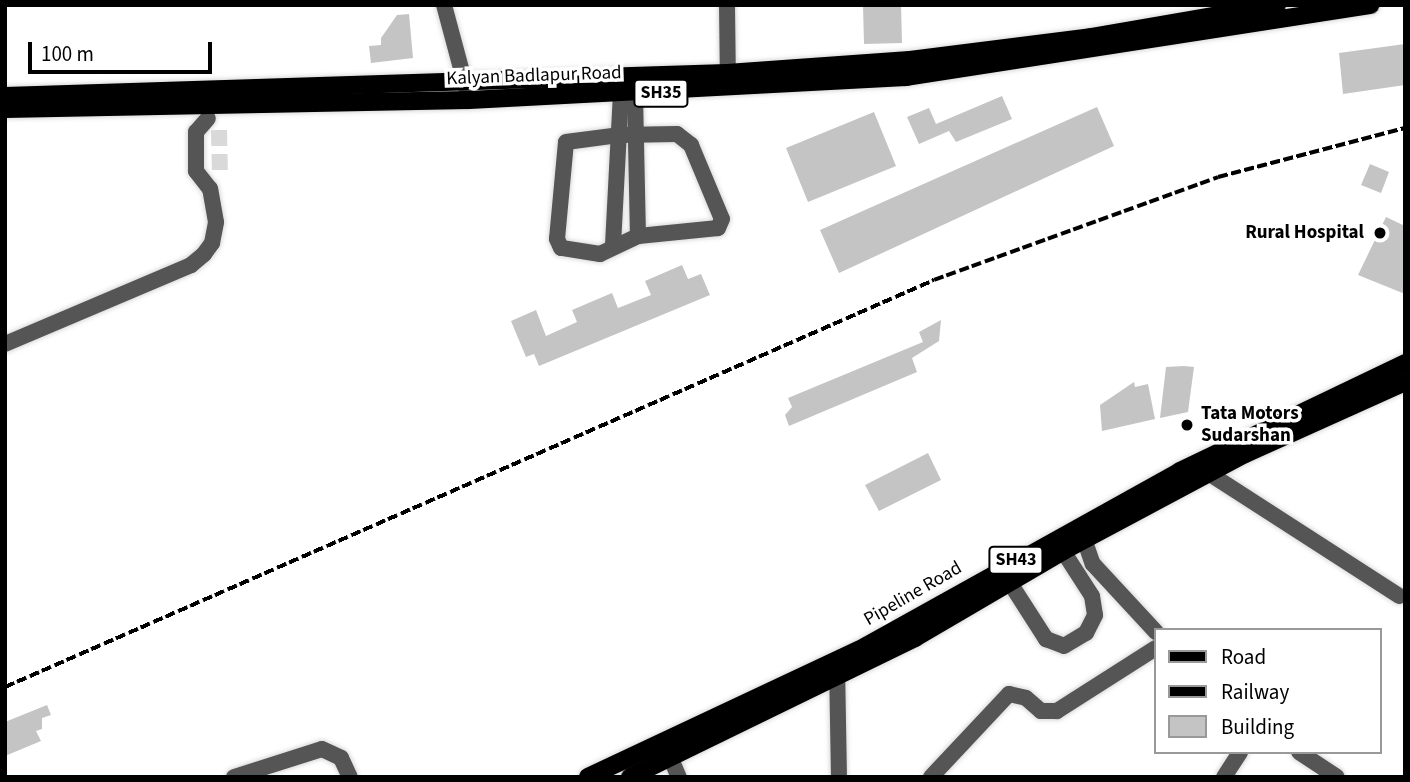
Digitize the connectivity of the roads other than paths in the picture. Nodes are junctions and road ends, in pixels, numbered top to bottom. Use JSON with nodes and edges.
{"nodes":[{"id":1,"x":444,"y":5,"type":"edge"},
{"id":2,"x":727,"y":5,"type":"edge"},
{"id":3,"x":1277,"y":5,"type":"edge"},
{"id":4,"x":1370,"y":5,"type":"edge"},
{"id":5,"x":1310,"y":9,"type":"edge"},
{"id":6,"x":727,"y":82,"type":"junction"},
{"id":7,"x":467,"y":92,"type":"junction"},
{"id":8,"x":628,"y":94,"type":"junction"},
{"id":9,"x":5,"y":96,"type":"edge"},
{"id":10,"x":5,"y":109,"type":"edge"},
{"id":11,"x":216,"y":109,"type":"junction"},
{"id":12,"x":627,"y":134,"type":"junction"},
{"id":13,"x":638,"y":236,"type":"junction"},
{"id":14,"x":613,"y":246,"type":"junction"},
{"id":15,"x":5,"y":344,"type":"edge"},
{"id":16,"x":1405,"y":363,"type":"edge"},
{"id":17,"x":1405,"y":382,"type":"edge"},
{"id":18,"x":1206,"y":467,"type":"junction"},
{"id":19,"x":1082,"y":532,"type":"junction"},
{"id":20,"x":1063,"y":551,"type":"junction"},
{"id":21,"x":1005,"y":575,"type":"junction"},
{"id":22,"x":1399,"y":596,"type":"dead end"},
{"id":23,"x":1154,"y":630,"type":"edge"},
{"id":24,"x":1154,"y":649,"type":"edge"},
{"id":25,"x":837,"y":668,"type":"junction"},
{"id":26,"x":662,"y":740,"type":"junction"},
{"id":27,"x":1239,"y":754,"type":"edge"},
{"id":28,"x":1302,"y":754,"type":"edge"},
{"id":29,"x":628,"y":757,"type":"junction"},
{"id":30,"x":672,"y":757,"type":"junction"},
{"id":31,"x":633,"y":776,"type":"edge"},
{"id":32,"x":234,"y":777,"type":"edge"},
{"id":33,"x":350,"y":777,"type":"edge"},
{"id":34,"x":588,"y":777,"type":"edge"},
{"id":35,"x":679,"y":777,"type":"edge"},
{"id":36,"x":839,"y":777,"type":"edge"},
{"id":37,"x":931,"y":777,"type":"edge"},
{"id":38,"x":1224,"y":777,"type":"edge"},
{"id":39,"x":1337,"y":777,"type":"edge"}],
"edges":[{"from":1,"to":7,"type":"street"},
{"from":2,"to":6,"type":"street"},
{"from":3,"to":6,"type":"main road","name":"Kalyan Badlapur Road","number":"SH35"},
{"from":4,"to":5,"type":"main road","name":"Kalyan Badlapur Road"},
{"from":5,"to":6,"type":"main road","name":"Kalyan Badlapur Road","number":"SH35"},
{"from":6,"to":7,"type":"main road","name":"Kalyan Badlapur Road","number":"SH35"},
{"from":6,"to":8,"type":"main road","name":"Kalyan Badlapur Road","number":"SH35"},
{"from":7,"to":8,"type":"main road","name":"Kalyan Badlapur Road","number":"SH35"},
{"from":7,"to":11,"type":"main road","name":"Kalyan Badlapur Road","number":"SH35"},
{"from":8,"to":12,"type":"street"},
{"from":9,"to":11,"type":"main road","name":"Kalyan Badlapur Road","number":"SH35"},
{"from":10,"to":11,"type":"main road","name":"Kalyan Badlapur Road","number":"SH35"},
{"from":11,"to":15,"type":"street"},
{"from":12,"to":13,"type":"street"},
{"from":12,"to":13,"type":"street"},
{"from":12,"to":14,"type":"street"},
{"from":12,"to":14,"type":"street"},
{"from":13,"to":14,"type":"street"},
{"from":16,"to":18,"type":"main road","name":"Pipeline Road","number":"SH43"},
{"from":17,"to":18,"type":"main road","name":"Pipeline Road","number":"SH43"},
{"from":18,"to":19,"type":"main road","name":"Pipeline Road","number":"SH43"},
{"from":18,"to":22,"type":"street"},
{"from":19,"to":20,"type":"main road","name":"Pipeline Road","number":"SH43"},
{"from":19,"to":21,"type":"main road","name":"Pipeline Road","number":"SH43"},
{"from":19,"to":23,"type":"street"},
{"from":20,"to":21,"type":"main road","name":"Pipeline Road","number":"SH43"},
{"from":20,"to":21,"type":"street"},
{"from":21,"to":25,"type":"main road","name":"Pipeline Road","number":"SH43"},
{"from":24,"to":37,"type":"street"},
{"from":25,"to":26,"type":"main road","name":"Pipeline Road","number":"SH43"},
{"from":25,"to":30,"type":"main road","name":"Pipeline Road","number":"SH43"},
{"from":25,"to":36,"type":"street"},
{"from":26,"to":29,"type":"main road","name":"Pipeline Road","number":"SH43"},
{"from":26,"to":30,"type":"street"},
{"from":27,"to":38,"type":"street"},
{"from":28,"to":39,"type":"street"},
{"from":29,"to":31,"type":"street"},
{"from":29,"to":34,"type":"main road","name":"Pipeline Road","number":"SH43"},
{"from":30,"to":31,"type":"main road","name":"Pipeline Road","number":"SH43"},
{"from":30,"to":35,"type":"street"},
{"from":32,"to":33,"type":"street"}]}
